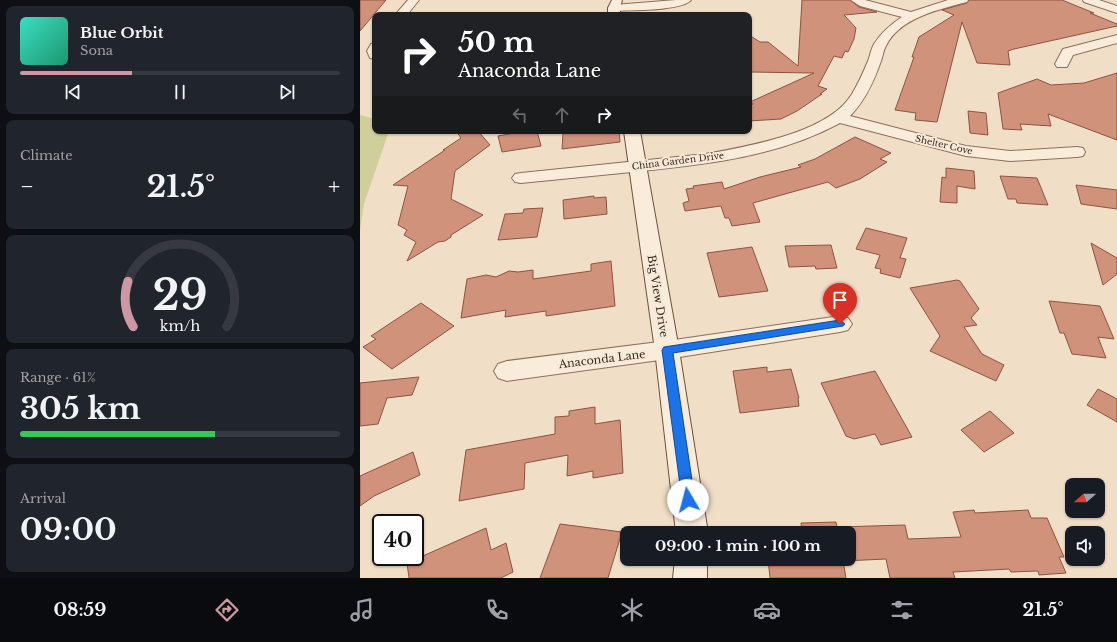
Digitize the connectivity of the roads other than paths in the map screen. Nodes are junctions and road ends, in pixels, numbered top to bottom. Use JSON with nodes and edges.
{"nodes":[{"id":1,"x":414,"y":0,"type":"edge"},
{"id":2,"x":686,"y":0,"type":"edge"},
{"id":3,"x":856,"y":0,"type":"edge"},
{"id":4,"x":962,"y":0,"type":"edge"},
{"id":5,"x":1088,"y":0,"type":"edge"},
{"id":6,"x":615,"y":8,"type":"edge"},
{"id":7,"x":1117,"y":10,"type":"edge"},
{"id":8,"x":404,"y":12,"type":"edge"},
{"id":9,"x":912,"y":16,"type":"junction"},
{"id":10,"x":1117,"y":39,"type":"edge"},
{"id":11,"x":1062,"y":64,"type":"dead end"},
{"id":12,"x":838,"y":118,"type":"junction"},
{"id":13,"x":632,"y":134,"type":"edge"},
{"id":14,"x":1077,"y":152,"type":"dead end"},
{"id":15,"x":637,"y":166,"type":"junction"},
{"id":16,"x":521,"y":178,"type":"dead end"},
{"id":17,"x":840,"y":324,"type":"dead end"},
{"id":18,"x":667,"y":350,"type":"junction"},
{"id":19,"x":507,"y":371,"type":"dead end"},
{"id":20,"x":691,"y":526,"type":"edge"},
{"id":21,"x":691,"y":566,"type":"edge"},
{"id":22,"x":690,"y":578,"type":"edge"}],
"edges":[{"from":1,"to":8,"type":"street"},
{"from":2,"to":6,"type":"street"},
{"from":3,"to":9,"type":"street"},
{"from":4,"to":9,"type":"street","name":"China Garden Drive"},
{"from":5,"to":7,"type":"street"},
{"from":9,"to":12,"type":"street","name":"China Garden Drive"},
{"from":10,"to":11,"type":"street"},
{"from":12,"to":14,"type":"street","name":"Shelter Cove"},
{"from":12,"to":15,"type":"street","name":"China Garden Drive"},
{"from":13,"to":15,"type":"street","name":"Big View Drive"},
{"from":15,"to":16,"type":"street","name":"China Garden Drive"},
{"from":15,"to":18,"type":"street","name":"Big View Drive"},
{"from":17,"to":18,"type":"street","name":"Anaconda Lane"},
{"from":18,"to":19,"type":"street","name":"Anaconda Lane"},
{"from":18,"to":20,"type":"street","name":"Big View Drive"},
{"from":21,"to":22,"type":"street"}]}
